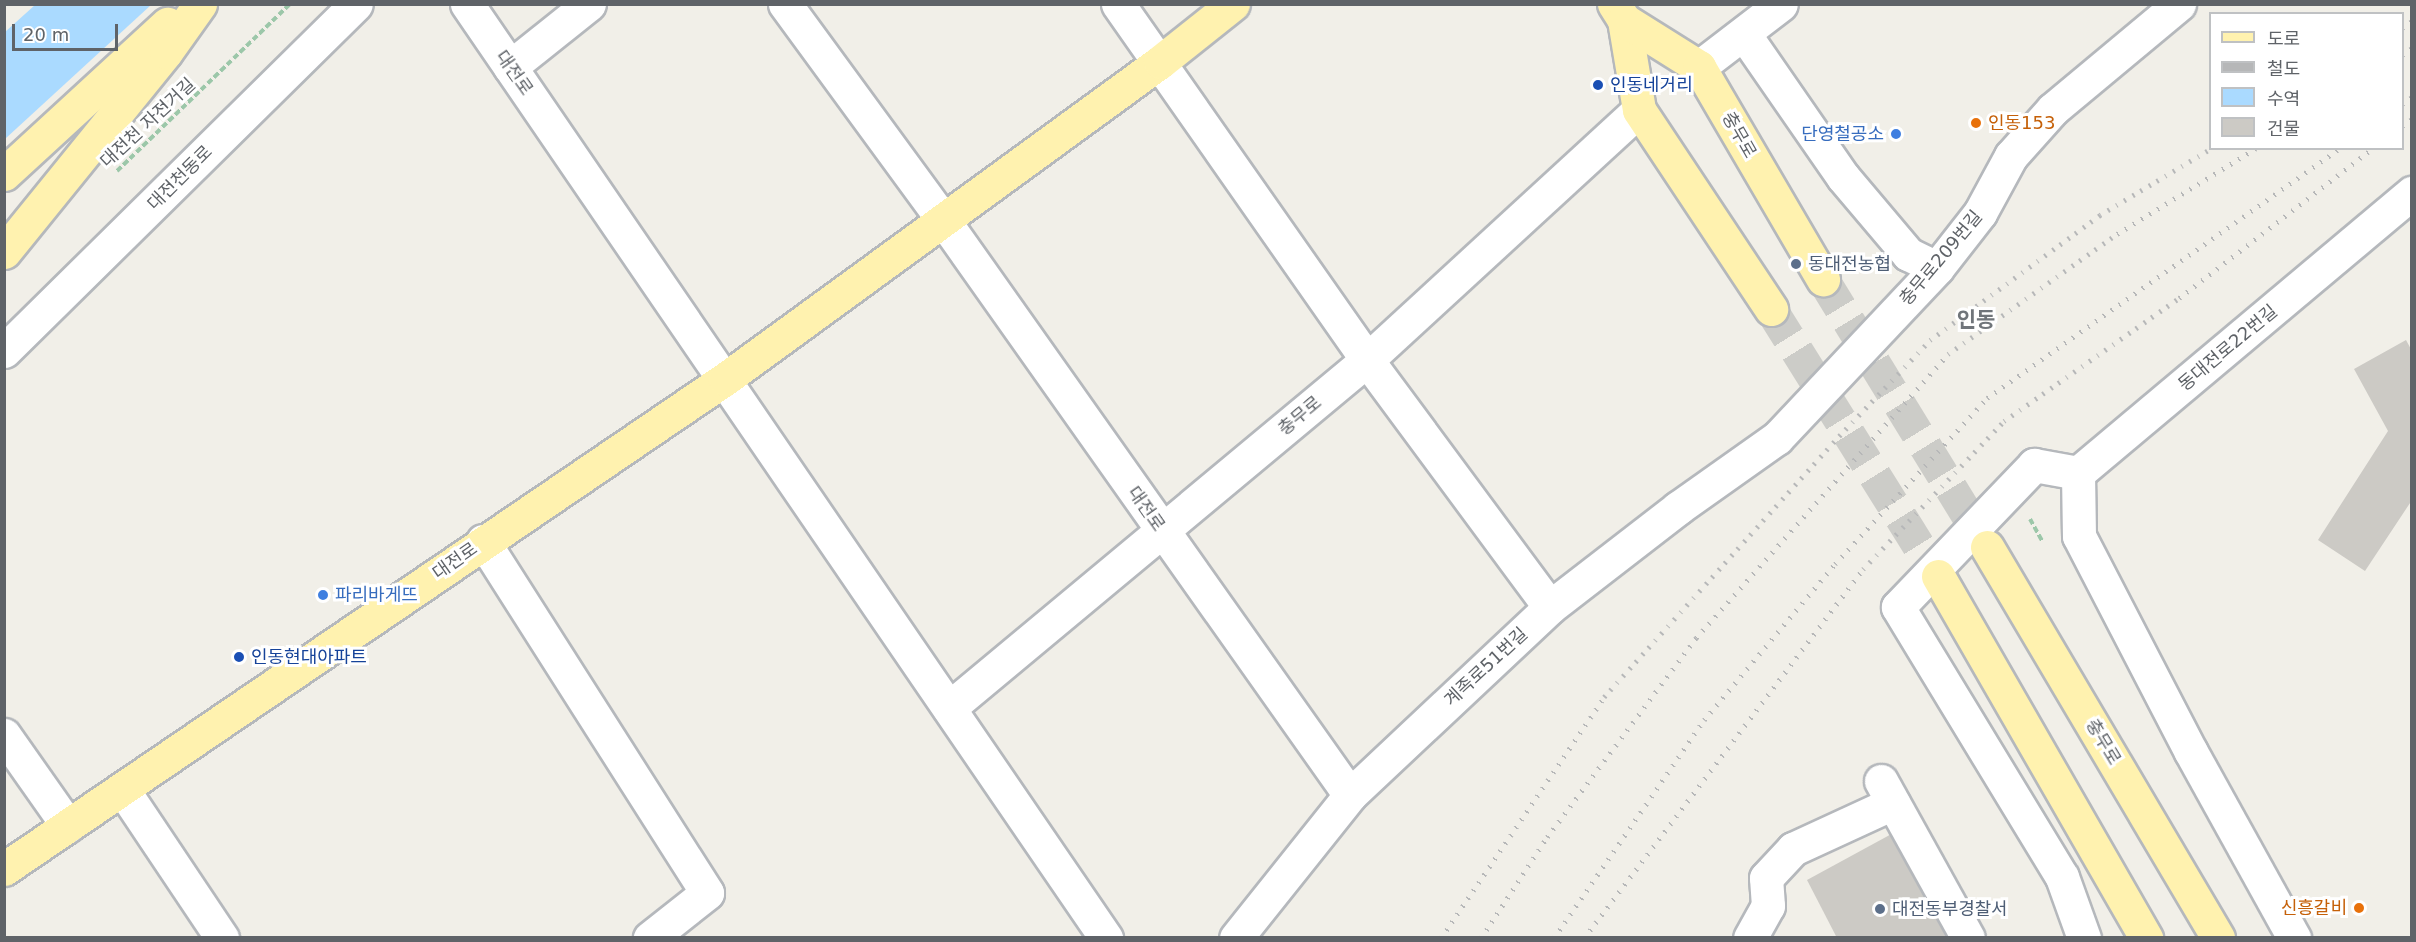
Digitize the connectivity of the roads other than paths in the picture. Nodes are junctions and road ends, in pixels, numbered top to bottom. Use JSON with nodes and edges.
{"nodes":[{"id":1,"x":189,"y":4,"type":"edge"},
{"id":2,"x":200,"y":4,"type":"edge"},
{"id":3,"x":356,"y":4,"type":"edge"},
{"id":4,"x":467,"y":4,"type":"edge"},
{"id":5,"x":590,"y":4,"type":"edge"},
{"id":6,"x":785,"y":4,"type":"edge"},
{"id":7,"x":1118,"y":4,"type":"edge"},
{"id":8,"x":1233,"y":4,"type":"edge"},
{"id":9,"x":1781,"y":4,"type":"edge"},
{"id":10,"x":2179,"y":4,"type":"edge"},
{"id":11,"x":1619,"y":12,"type":"edge"},
{"id":12,"x":1744,"y":34,"type":"junction"},
{"id":13,"x":1160,"y":62,"type":"junction"},
{"id":14,"x":510,"y":67,"type":"junction"},
{"id":15,"x":1699,"y":67,"type":"junction"},
{"id":16,"x":1639,"y":110,"type":"junction"},
{"id":17,"x":4,"y":174,"type":"edge"},
{"id":18,"x":2410,"y":198,"type":"edge"},
{"id":19,"x":944,"y":221,"type":"junction"},
{"id":20,"x":4,"y":252,"type":"edge"},
{"id":21,"x":1937,"y":268,"type":"junction"},
{"id":22,"x":1823,"y":279,"type":"tunnel mouth"},
{"id":23,"x":1771,"y":309,"type":"tunnel mouth"},
{"id":24,"x":4,"y":351,"type":"edge"},
{"id":25,"x":1367,"y":360,"type":"junction"},
{"id":26,"x":725,"y":379,"type":"junction"},
{"id":27,"x":1777,"y":438,"type":"joint"},
{"id":28,"x":2078,"y":473,"type":"junction"},
{"id":29,"x":1161,"y":531,"type":"junction"},
{"id":30,"x":483,"y":541,"type":"junction"},
{"id":31,"x":1987,"y":547,"type":"tunnel mouth"},
{"id":32,"x":1938,"y":576,"type":"tunnel mouth"},
{"id":33,"x":1550,"y":607,"type":"junction"},
{"id":34,"x":949,"y":708,"type":"junction"},
{"id":35,"x":4,"y":735,"type":"edge"},
{"id":36,"x":123,"y":790,"type":"junction"},
{"id":37,"x":1350,"y":795,"type":"junction"},
{"id":38,"x":68,"y":826,"type":"junction"},
{"id":39,"x":4,"y":869,"type":"edge"},
{"id":40,"x":222,"y":938,"type":"edge"},
{"id":41,"x":651,"y":938,"type":"edge"},
{"id":42,"x":1106,"y":938,"type":"edge"},
{"id":43,"x":1236,"y":938,"type":"edge"},
{"id":44,"x":1750,"y":938,"type":"edge"},
{"id":45,"x":1968,"y":938,"type":"edge"},
{"id":46,"x":2084,"y":938,"type":"edge"},
{"id":47,"x":2146,"y":938,"type":"edge"},
{"id":48,"x":2218,"y":938,"type":"edge"},
{"id":49,"x":2294,"y":938,"type":"edge"}],
"edges":[{"from":1,"to":17,"type":"main road"},
{"from":2,"to":20,"type":"main road"},
{"from":3,"to":24,"type":"street","name":"대전천동로"},
{"from":4,"to":14,"type":"street","name":"대전로"},
{"from":5,"to":14,"type":"street"},
{"from":6,"to":19,"type":"street","name":"대전로"},
{"from":7,"to":13,"type":"street"},
{"from":8,"to":13,"type":"main road","name":"대전로"},
{"from":9,"to":12,"type":"street"},
{"from":10,"to":21,"type":"street","name":"충무로209번길"},
{"from":11,"to":15,"type":"main road","name":"충무로"},
{"from":11,"to":16,"type":"main road","name":"충무로"},
{"from":12,"to":15,"type":"street"},
{"from":12,"to":21,"type":"street"},
{"from":13,"to":19,"type":"main road","name":"대전로"},
{"from":13,"to":25,"type":"street"},
{"from":14,"to":26,"type":"street","name":"대전로"},
{"from":15,"to":22,"type":"main road","name":"충무로"},
{"from":16,"to":23,"type":"main road","name":"충무로"},
{"from":16,"to":25,"type":"street","name":"충무로"},
{"from":18,"to":28,"type":"street","name":"동대전로22번길"},
{"from":19,"to":26,"type":"main road","name":"대전로"},
{"from":19,"to":29,"type":"street","name":"대전로"},
{"from":21,"to":27,"type":"street","name":"충무로209번길"},
{"from":25,"to":29,"type":"street","name":"충무로"},
{"from":25,"to":33,"type":"street"},
{"from":26,"to":30,"type":"main road","name":"대전로"},
{"from":26,"to":34,"type":"street","name":"대전로"},
{"from":27,"to":33,"type":"street","name":"계족로51번길"},
{"from":28,"to":46,"type":"street"},
{"from":28,"to":49,"type":"street"},
{"from":29,"to":34,"type":"street","name":"충무로"},
{"from":29,"to":37,"type":"street","name":"대전로"},
{"from":30,"to":36,"type":"main road","name":"대전로"},
{"from":30,"to":41,"type":"street"},
{"from":31,"to":48,"type":"main road","name":"충무로"},
{"from":32,"to":47,"type":"main road"},
{"from":33,"to":37,"type":"street","name":"계족로51번길"},
{"from":34,"to":42,"type":"street","name":"대전로"},
{"from":35,"to":38,"type":"street"},
{"from":36,"to":38,"type":"main road","name":"대전로"},
{"from":36,"to":40,"type":"street"},
{"from":37,"to":43,"type":"street","name":"계족로51번길"},
{"from":38,"to":39,"type":"main road","name":"대전로"},
{"from":44,"to":45,"type":"street"}]}
